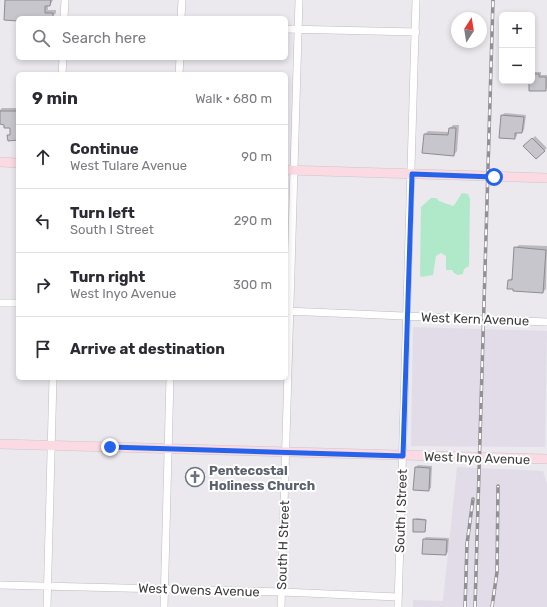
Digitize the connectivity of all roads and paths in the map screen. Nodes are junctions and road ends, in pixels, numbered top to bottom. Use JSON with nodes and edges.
{"nodes":[{"id":1,"x":65,"y":0,"type":"edge"},
{"id":2,"x":182,"y":0,"type":"edge"},
{"id":3,"x":299,"y":0,"type":"edge"},
{"id":4,"x":416,"y":0,"type":"edge"},
{"id":5,"x":64,"y":16,"type":"edge"},
{"id":6,"x":181,"y":16,"type":"edge"},
{"id":7,"x":288,"y":29,"type":"edge"},
{"id":8,"x":298,"y":29,"type":"junction"},
{"id":9,"x":416,"y":32,"type":"junction"},
{"id":10,"x":63,"y":60,"type":"edge"},
{"id":11,"x":180,"y":60,"type":"edge"},
{"id":12,"x":62,"y":72,"type":"edge"},
{"id":13,"x":179,"y":72,"type":"edge"},
{"id":14,"x":0,"y":162,"type":"edge"},
{"id":15,"x":16,"y":163,"type":"edge"},
{"id":16,"x":290,"y":170,"type":"edge"},
{"id":17,"x":412,"y":174,"type":"junction"},
{"id":18,"x":547,"y":178,"type":"edge"},
{"id":19,"x":0,"y":303,"type":"edge"},
{"id":20,"x":16,"y":303,"type":"edge"},
{"id":21,"x":288,"y":311,"type":"edge"},
{"id":22,"x":407,"y":316,"type":"junction"},
{"id":23,"x":546,"y":322,"type":"edge"},
{"id":24,"x":53,"y":380,"type":"edge"},
{"id":25,"x":170,"y":380,"type":"edge"},
{"id":26,"x":287,"y":380,"type":"edge"},
{"id":27,"x":0,"y":444,"type":"edge"},
{"id":28,"x":51,"y":445,"type":"junction"},
{"id":29,"x":169,"y":449,"type":"junction"},
{"id":30,"x":286,"y":452,"type":"junction"},
{"id":31,"x":403,"y":456,"type":"junction"},
{"id":32,"x":547,"y":460,"type":"edge"},
{"id":33,"x":0,"y":585,"type":"edge"},
{"id":34,"x":48,"y":586,"type":"junction"},
{"id":35,"x":164,"y":589,"type":"junction"},
{"id":36,"x":282,"y":592,"type":"junction"},
{"id":37,"x":398,"y":597,"type":"junction"},
{"id":38,"x":47,"y":607,"type":"edge"},
{"id":39,"x":164,"y":607,"type":"edge"},
{"id":40,"x":281,"y":607,"type":"edge"},
{"id":41,"x":398,"y":607,"type":"edge"}],
"edges":[{"from":1,"to":5,"type":"street"},
{"from":2,"to":6,"type":"street"},
{"from":3,"to":8,"type":"street","name":"South H Street"},
{"from":4,"to":9,"type":"street","name":"South I Street"},
{"from":7,"to":8,"type":"street"},
{"from":8,"to":9,"type":"street"},
{"from":8,"to":16,"type":"street","name":"South H Street"},
{"from":9,"to":17,"type":"street","name":"South I Street"},
{"from":10,"to":12,"type":"street"},
{"from":11,"to":13,"type":"street"},
{"from":14,"to":15,"type":"main road"},
{"from":16,"to":17,"type":"main road"},
{"from":16,"to":21,"type":"street","name":"South H Street"},
{"from":17,"to":18,"type":"main road"},
{"from":17,"to":22,"type":"street","name":"South I Street"},
{"from":19,"to":20,"type":"street"},
{"from":21,"to":22,"type":"street","name":"West Kern Avenue"},
{"from":22,"to":23,"type":"street","name":"West Kern Avenue"},
{"from":22,"to":31,"type":"street","name":"South I Street"},
{"from":24,"to":28,"type":"street"},
{"from":25,"to":29,"type":"street"},
{"from":26,"to":30,"type":"street","name":"South H Street"},
{"from":27,"to":28,"type":"main road","name":"West Inyo Avenue"},
{"from":28,"to":29,"type":"main road","name":"West Inyo Avenue"},
{"from":28,"to":34,"type":"street"},
{"from":29,"to":30,"type":"main road","name":"West Inyo Avenue"},
{"from":29,"to":35,"type":"street"},
{"from":30,"to":31,"type":"main road","name":"West Inyo Avenue"},
{"from":30,"to":36,"type":"street","name":"South H Street"},
{"from":31,"to":32,"type":"main road","name":"West Inyo Avenue"},
{"from":31,"to":37,"type":"street","name":"South I Street"},
{"from":33,"to":34,"type":"street","name":"West Owens Avenue"},
{"from":34,"to":35,"type":"street","name":"West Owens Avenue"},
{"from":34,"to":38,"type":"street"},
{"from":35,"to":36,"type":"street","name":"West Owens Avenue"},
{"from":35,"to":39,"type":"street"},
{"from":36,"to":37,"type":"street","name":"West Owens Avenue"},
{"from":36,"to":40,"type":"street","name":"South H Street"},
{"from":37,"to":41,"type":"street","name":"South I Street"}]}
